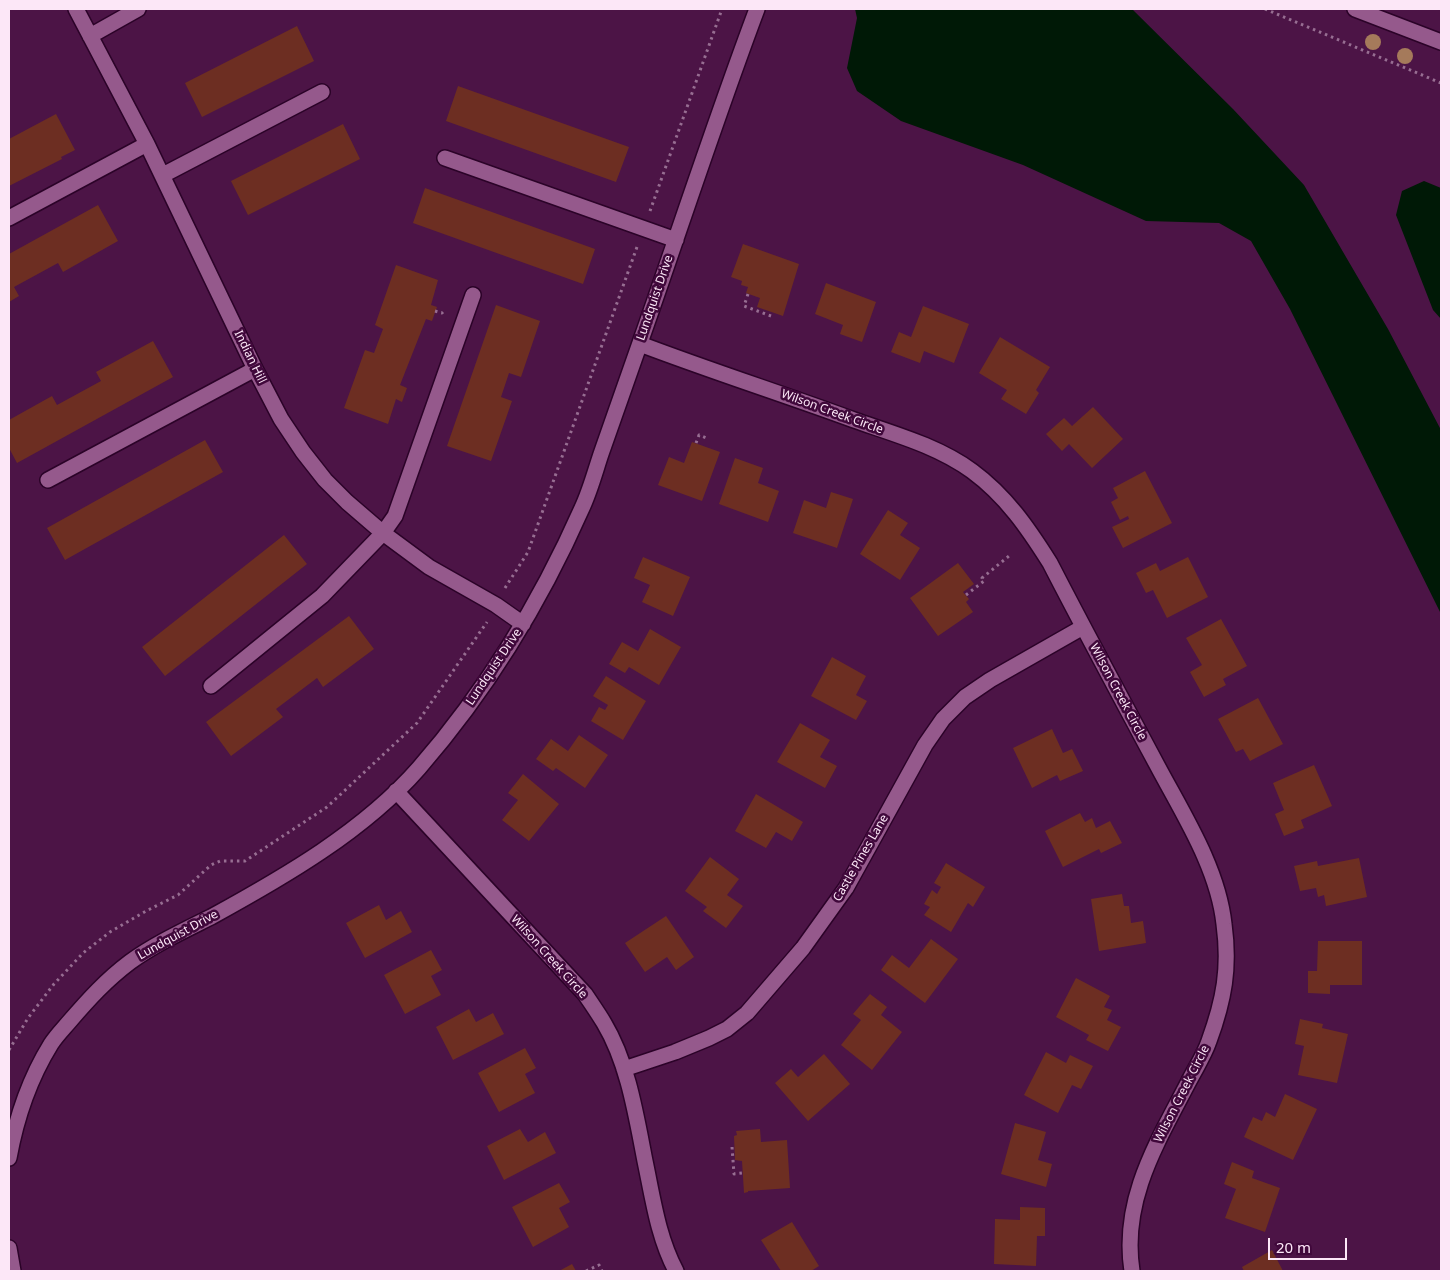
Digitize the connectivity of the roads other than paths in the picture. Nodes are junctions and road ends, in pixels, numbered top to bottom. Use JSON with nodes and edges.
{"nodes":[{"id":1,"x":76,"y":9,"type":"edge"},
{"id":2,"x":138,"y":9,"type":"edge"},
{"id":3,"x":757,"y":9,"type":"edge"},
{"id":4,"x":1355,"y":9,"type":"edge"},
{"id":5,"x":90,"y":36,"type":"junction"},
{"id":6,"x":1441,"y":42,"type":"edge"},
{"id":7,"x":322,"y":92,"type":"dead end"},
{"id":8,"x":147,"y":144,"type":"junction"},
{"id":9,"x":444,"y":158,"type":"dead end"},
{"id":10,"x":163,"y":175,"type":"junction"},
{"id":11,"x":9,"y":218,"type":"edge"},
{"id":12,"x":676,"y":240,"type":"junction"},
{"id":13,"x":473,"y":295,"type":"dead end"},
{"id":14,"x":640,"y":344,"type":"junction"},
{"id":15,"x":255,"y":370,"type":"junction"},
{"id":16,"x":48,"y":480,"type":"dead end"},
{"id":17,"x":383,"y":533,"type":"junction"},
{"id":18,"x":523,"y":624,"type":"junction"},
{"id":19,"x":1083,"y":628,"type":"junction"},
{"id":20,"x":211,"y":686,"type":"dead end"},
{"id":21,"x":396,"y":791,"type":"junction"},
{"id":22,"x":624,"y":1069,"type":"junction"},
{"id":23,"x":9,"y":1158,"type":"edge"},
{"id":24,"x":9,"y":1248,"type":"edge"},
{"id":25,"x":13,"y":1271,"type":"edge"},
{"id":26,"x":676,"y":1271,"type":"edge"},
{"id":27,"x":1132,"y":1271,"type":"edge"}],
"edges":[{"from":1,"to":5,"type":"street","name":"Indian Hill"},
{"from":2,"to":5,"type":"street"},
{"from":3,"to":12,"type":"street","name":"Lundquist Drive"},
{"from":4,"to":6,"type":"street"},
{"from":5,"to":8,"type":"street","name":"Indian Hill"},
{"from":7,"to":10,"type":"street"},
{"from":8,"to":10,"type":"street","name":"Indian Hill"},
{"from":8,"to":11,"type":"street"},
{"from":9,"to":12,"type":"street"},
{"from":10,"to":15,"type":"street","name":"Indian Hill"},
{"from":12,"to":14,"type":"street","name":"Lundquist Drive"},
{"from":13,"to":17,"type":"street"},
{"from":14,"to":18,"type":"street","name":"Lundquist Drive"},
{"from":14,"to":19,"type":"street","name":"Wilson Creek Circle"},
{"from":15,"to":16,"type":"street"},
{"from":15,"to":17,"type":"street","name":"Indian Hill"},
{"from":17,"to":18,"type":"street","name":"Indian Hill"},
{"from":17,"to":20,"type":"street"},
{"from":18,"to":21,"type":"street","name":"Lundquist Drive"},
{"from":19,"to":22,"type":"street","name":"Castle Pines Lane"},
{"from":19,"to":27,"type":"street","name":"Wilson Creek Circle"},
{"from":21,"to":22,"type":"street","name":"Wilson Creek Circle"},
{"from":21,"to":23,"type":"street","name":"Lundquist Drive"},
{"from":22,"to":26,"type":"street","name":"Wilson Creek Circle"},
{"from":24,"to":25,"type":"street"}]}
